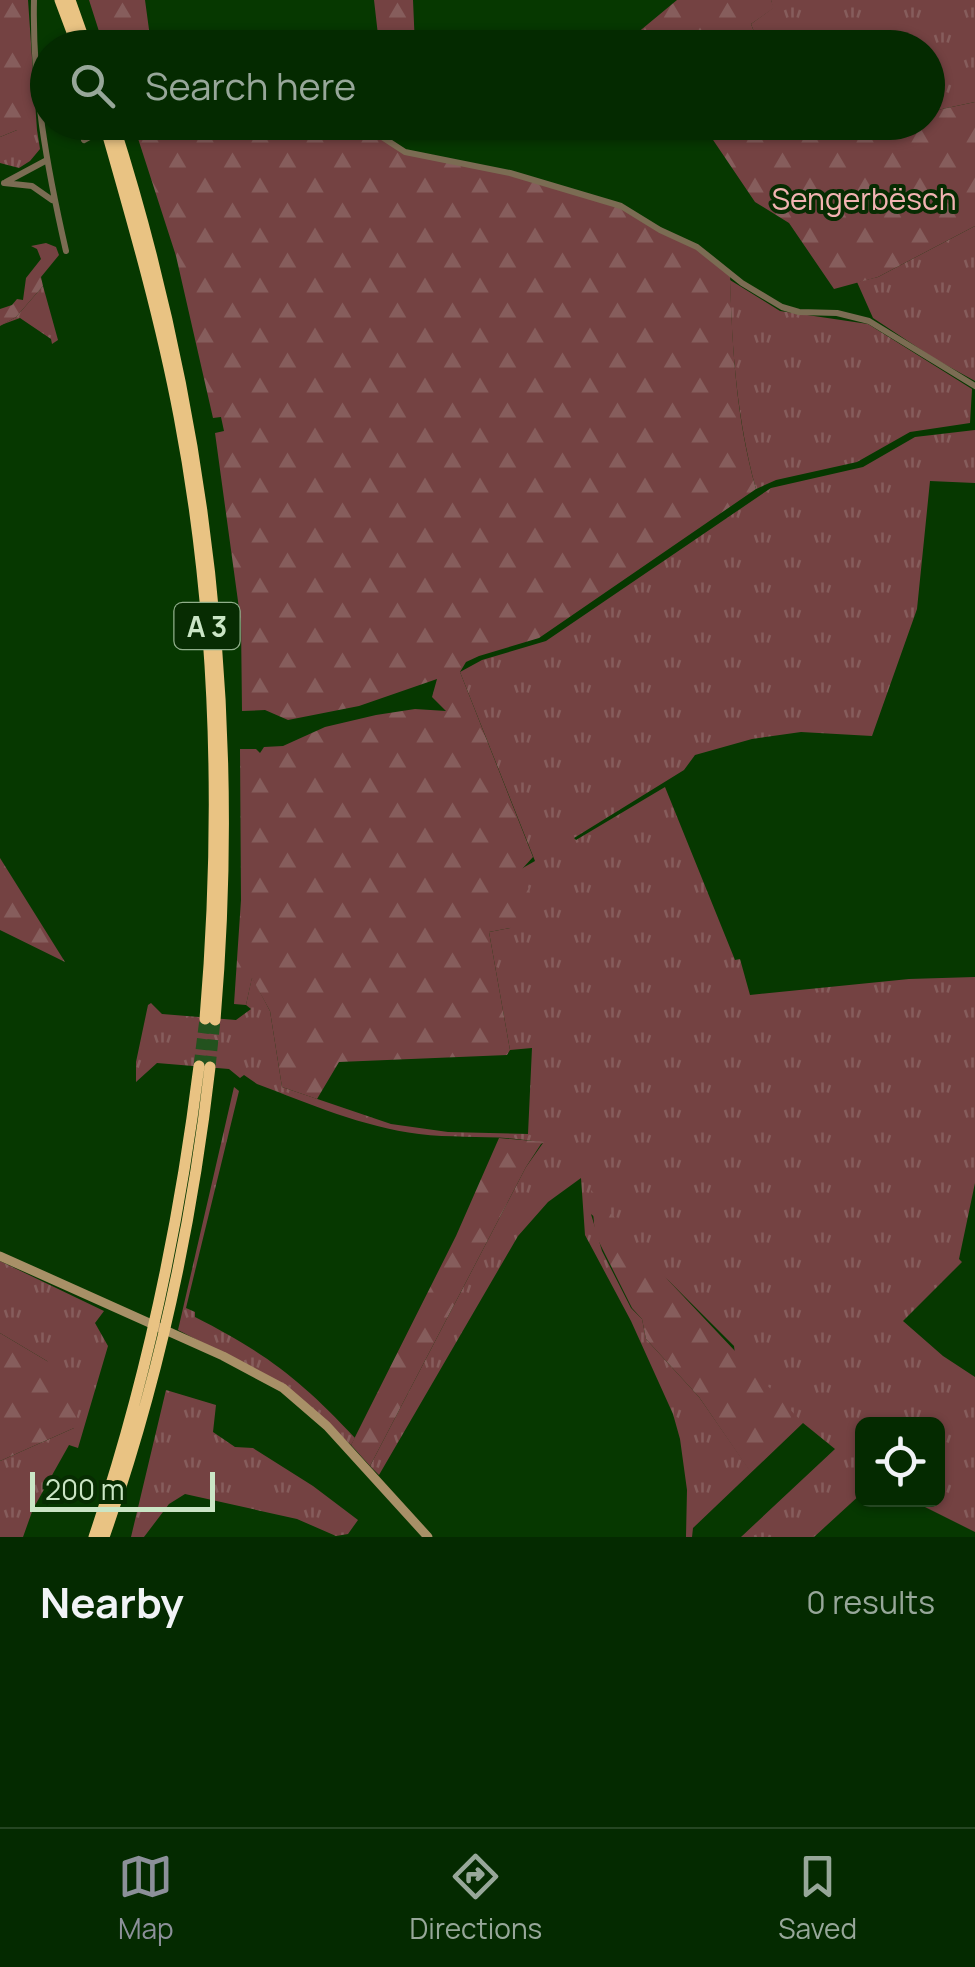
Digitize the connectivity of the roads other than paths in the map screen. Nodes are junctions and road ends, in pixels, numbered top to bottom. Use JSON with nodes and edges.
{"nodes":[{"id":1,"x":34,"y":0,"type":"edge"},
{"id":2,"x":60,"y":0,"type":"edge"},
{"id":3,"x":70,"y":0,"type":"edge"},
{"id":4,"x":33,"y":30,"type":"edge"},
{"id":5,"x":71,"y":30,"type":"edge"},
{"id":6,"x":81,"y":30,"type":"edge"},
{"id":7,"x":45,"y":140,"type":"edge"},
{"id":8,"x":109,"y":140,"type":"edge"},
{"id":9,"x":120,"y":140,"type":"edge"},
{"id":10,"x":387,"y":140,"type":"edge"},
{"id":11,"x":47,"y":160,"type":"junction"},
{"id":12,"x":2,"y":184,"type":"edge"},
{"id":13,"x":54,"y":201,"type":"junction"},
{"id":14,"x":66,"y":251,"type":"dead end"},
{"id":15,"x":975,"y":386,"type":"edge"},
{"id":16,"x":0,"y":1256,"type":"edge"},
{"id":17,"x":94,"y":1537,"type":"edge"},
{"id":18,"x":104,"y":1537,"type":"edge"},
{"id":19,"x":428,"y":1537,"type":"edge"}],
"edges":[{"from":1,"to":4,"type":"street"},
{"from":2,"to":5,"type":"highway"},
{"from":3,"to":6,"type":"highway"},
{"from":7,"to":11,"type":"street"},
{"from":8,"to":9,"type":"highway","number":"A 3"},
{"from":10,"to":15,"type":"street"},
{"from":11,"to":12,"type":"street"},
{"from":11,"to":13,"type":"street"},
{"from":12,"to":13,"type":"street"},
{"from":13,"to":14,"type":"street"},
{"from":16,"to":19,"type":"main road"},
{"from":17,"to":18,"type":"highway"}]}
